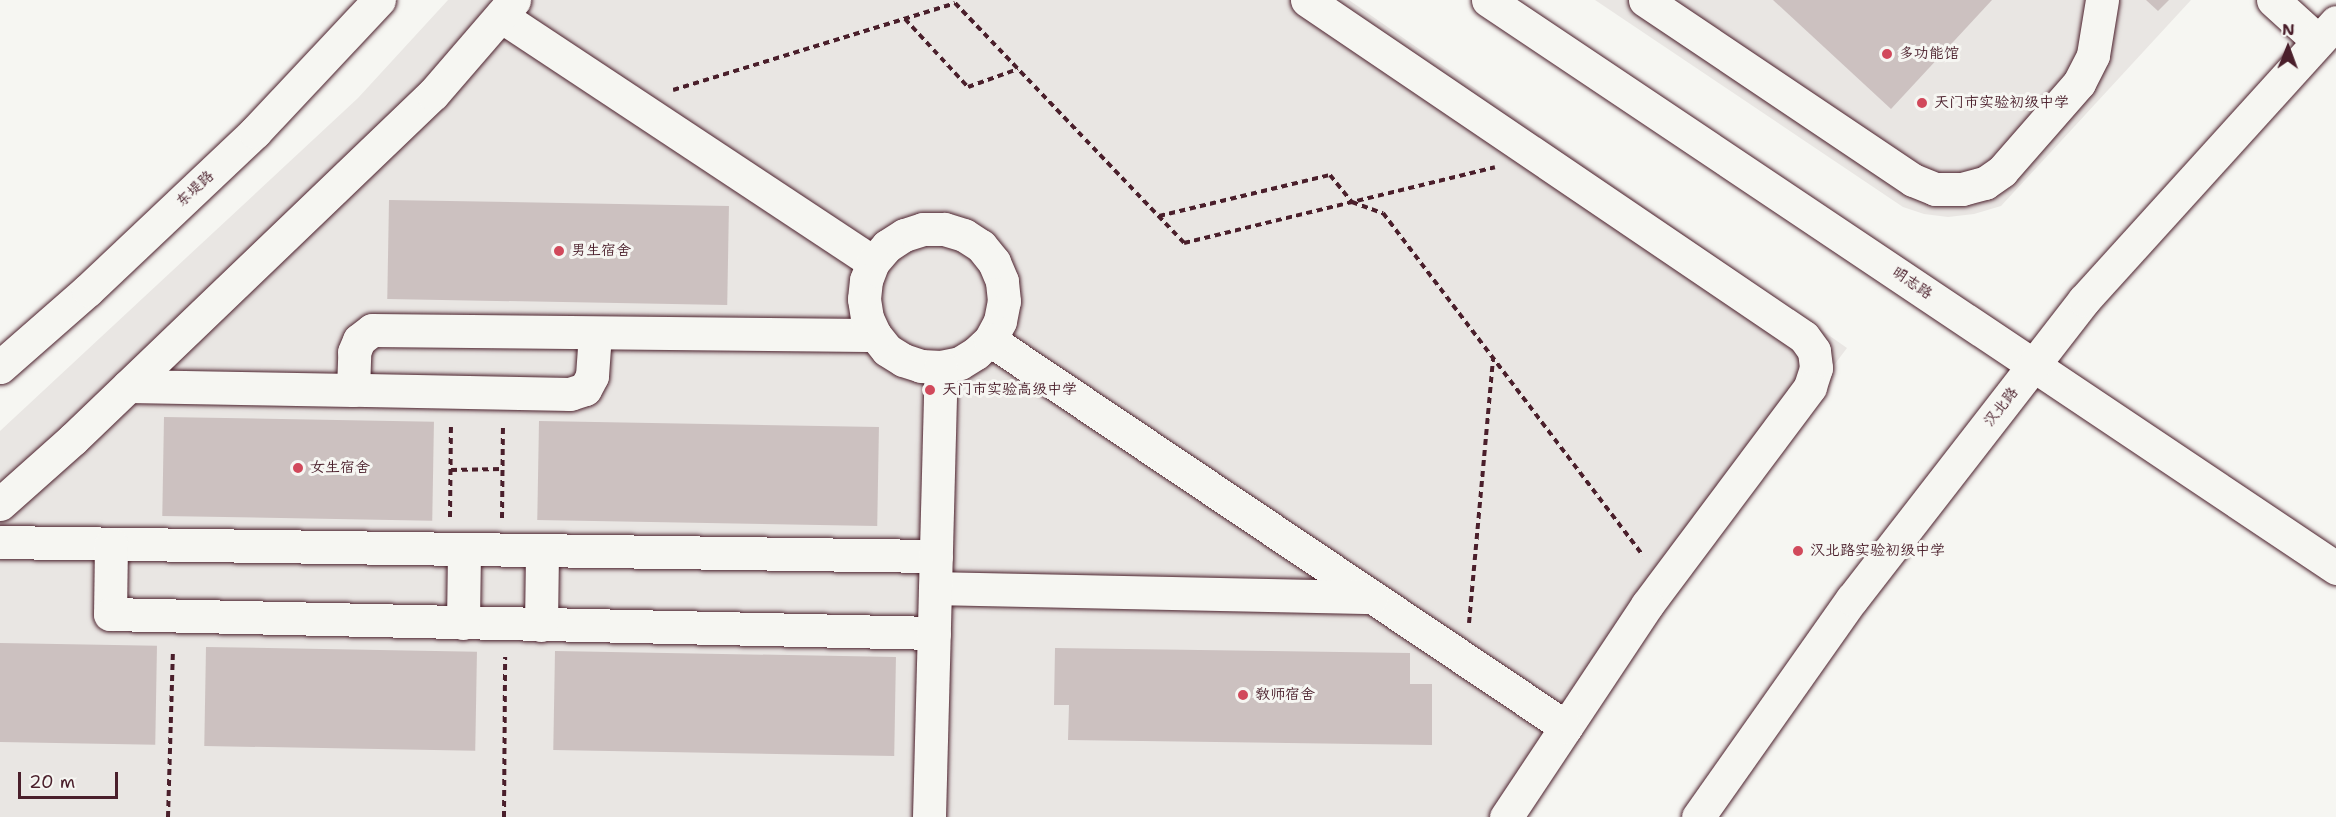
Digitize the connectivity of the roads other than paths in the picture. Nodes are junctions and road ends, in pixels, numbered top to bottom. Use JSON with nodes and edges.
{"nodes":[{"id":1,"x":380,"y":0,"type":"edge"},
{"id":2,"x":1488,"y":0,"type":"edge"},
{"id":3,"x":1645,"y":0,"type":"edge"},
{"id":4,"x":2102,"y":0,"type":"edge"},
{"id":5,"x":2273,"y":0,"type":"edge"},
{"id":6,"x":1314,"y":2,"type":"edge"},
{"id":7,"x":508,"y":8,"type":"edge"},
{"id":8,"x":2327,"y":31,"type":"edge"},
{"id":9,"x":873,"y":262,"type":"junction"},
{"id":10,"x":595,"y":333,"type":"junction"},
{"id":11,"x":875,"y":335,"type":"junction"},
{"id":12,"x":990,"y":340,"type":"junction"},
{"id":13,"x":2034,"y":364,"type":"junction"},
{"id":14,"x":0,"y":367,"type":"edge"},
{"id":15,"x":941,"y":367,"type":"junction"},
{"id":16,"x":128,"y":386,"type":"junction"},
{"id":17,"x":353,"y":390,"type":"junction"},
{"id":18,"x":0,"y":504,"type":"edge"},
{"id":19,"x":0,"y":542,"type":"edge"},
{"id":20,"x":111,"y":544,"type":"junction"},
{"id":21,"x":457,"y":549,"type":"junction"},
{"id":22,"x":542,"y":551,"type":"junction"},
{"id":23,"x":2336,"y":568,"type":"edge"},
{"id":24,"x":935,"y":572,"type":"junction"},
{"id":25,"x":1372,"y":597,"type":"junction"},
{"id":26,"x":463,"y":623,"type":"junction"},
{"id":27,"x":541,"y":625,"type":"junction"},
{"id":28,"x":934,"y":633,"type":"junction"},
{"id":29,"x":1566,"y":727,"type":"junction"},
{"id":30,"x":929,"y":817,"type":"edge"},
{"id":31,"x":1506,"y":817,"type":"edge"},
{"id":32,"x":1698,"y":817,"type":"edge"}],
"edges":[{"from":1,"to":14,"type":"street","name":"东堤路"},
{"from":2,"to":13,"type":"street","name":"明志路"},
{"from":3,"to":4,"type":"street"},
{"from":5,"to":8,"type":"street"},
{"from":6,"to":29,"type":"street"},
{"from":7,"to":9,"type":"street"},
{"from":7,"to":16,"type":"street"},
{"from":8,"to":13,"type":"street","name":"汉北路"},
{"from":9,"to":11,"type":"street"},
{"from":9,"to":12,"type":"street"},
{"from":10,"to":11,"type":"street"},
{"from":10,"to":17,"type":"street"},
{"from":10,"to":17,"type":"street"},
{"from":11,"to":15,"type":"street"},
{"from":12,"to":15,"type":"street"},
{"from":12,"to":25,"type":"street"},
{"from":13,"to":23,"type":"street","name":"明志路"},
{"from":13,"to":32,"type":"street","name":"汉北路"},
{"from":15,"to":24,"type":"street"},
{"from":16,"to":17,"type":"street"},
{"from":16,"to":18,"type":"street"},
{"from":19,"to":20,"type":"street"},
{"from":20,"to":21,"type":"street"},
{"from":20,"to":26,"type":"street"},
{"from":21,"to":22,"type":"street"},
{"from":21,"to":26,"type":"street"},
{"from":22,"to":24,"type":"street"},
{"from":22,"to":27,"type":"street"},
{"from":24,"to":25,"type":"street"},
{"from":24,"to":28,"type":"street"},
{"from":25,"to":29,"type":"street"},
{"from":26,"to":27,"type":"street"},
{"from":27,"to":28,"type":"street"},
{"from":28,"to":30,"type":"street"},
{"from":29,"to":31,"type":"street"}]}
